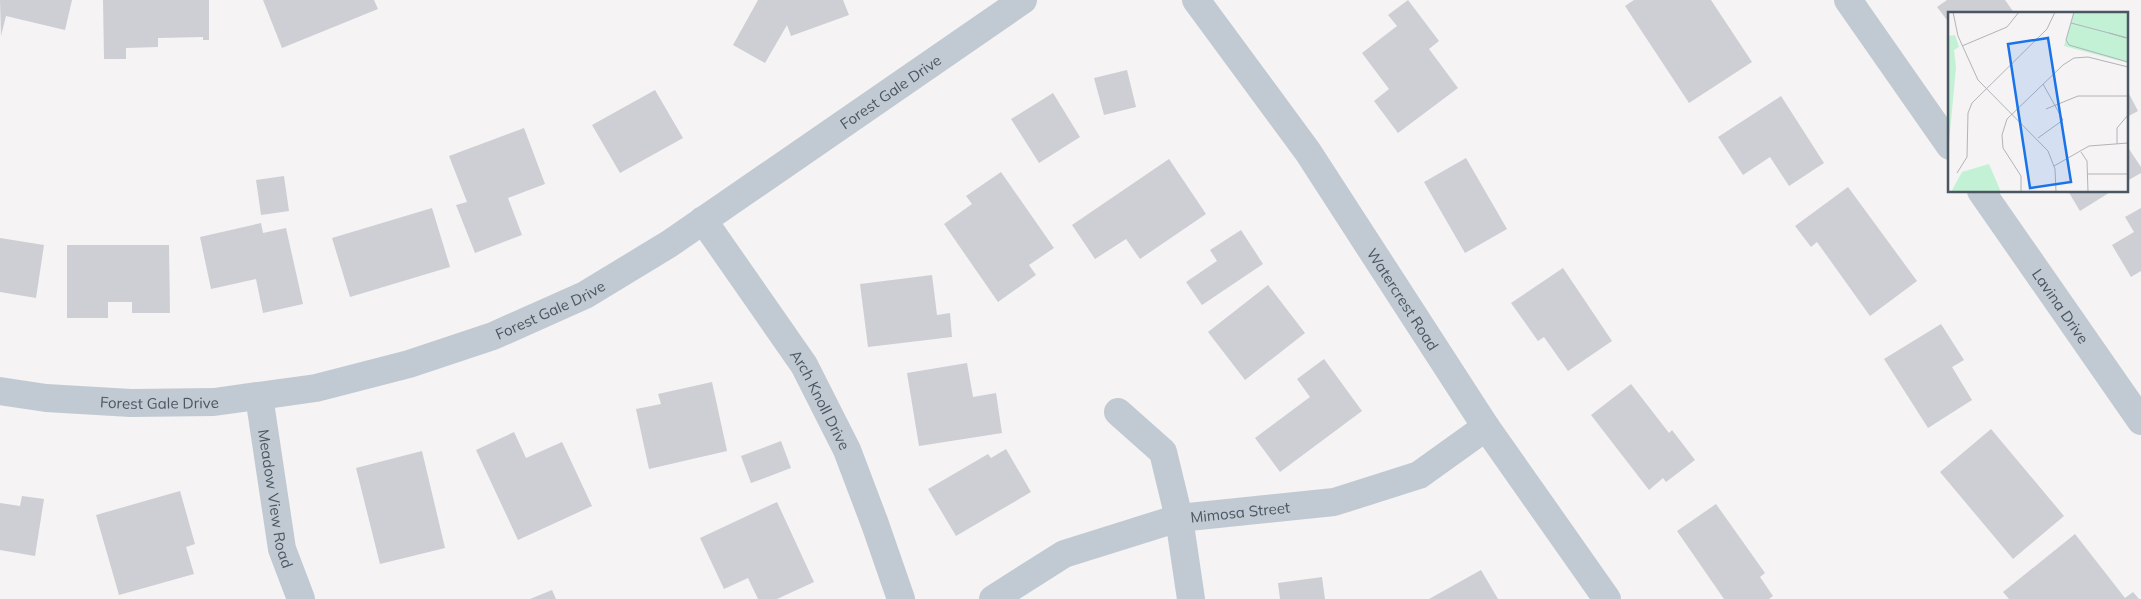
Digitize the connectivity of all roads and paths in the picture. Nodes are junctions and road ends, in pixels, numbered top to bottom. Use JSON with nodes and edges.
{"nodes":[{"id":1,"x":1023,"y":0,"type":"edge"},
{"id":2,"x":1196,"y":0,"type":"edge"},
{"id":3,"x":1848,"y":0,"type":"edge"},
{"id":4,"x":1948,"y":143,"type":"edge"},
{"id":5,"x":1982,"y":192,"type":"edge"},
{"id":6,"x":703,"y":220,"type":"junction"},
{"id":7,"x":0,"y":391,"type":"edge"},
{"id":8,"x":259,"y":396,"type":"junction"},
{"id":9,"x":1118,"y":412,"type":"dead end"},
{"id":10,"x":2141,"y":421,"type":"edge"},
{"id":11,"x":1486,"y":427,"type":"junction"},
{"id":12,"x":1179,"y":518,"type":"junction"},
{"id":13,"x":301,"y":599,"type":"edge"},
{"id":14,"x":901,"y":599,"type":"edge"},
{"id":15,"x":993,"y":599,"type":"edge"},
{"id":16,"x":1191,"y":599,"type":"edge"},
{"id":17,"x":1607,"y":599,"type":"edge"}],
"edges":[{"from":1,"to":6,"type":"street","name":"Forest Gale Drive"},
{"from":2,"to":11,"type":"street","name":"Watercrest Road"},
{"from":3,"to":4,"type":"street"},
{"from":5,"to":10,"type":"street","name":"Lavina Drive"},
{"from":6,"to":8,"type":"street","name":"Forest Gale Drive"},
{"from":6,"to":14,"type":"street","name":"Arch Knoll Drive"},
{"from":7,"to":8,"type":"street","name":"Forest Gale Drive"},
{"from":8,"to":13,"type":"street","name":"Meadow View Road"},
{"from":9,"to":12,"type":"street"},
{"from":11,"to":12,"type":"street","name":"Mimosa Street"},
{"from":11,"to":17,"type":"street","name":"Watercrest Road"},
{"from":12,"to":15,"type":"street","name":"Mimosa Street"},
{"from":12,"to":16,"type":"street"}]}
